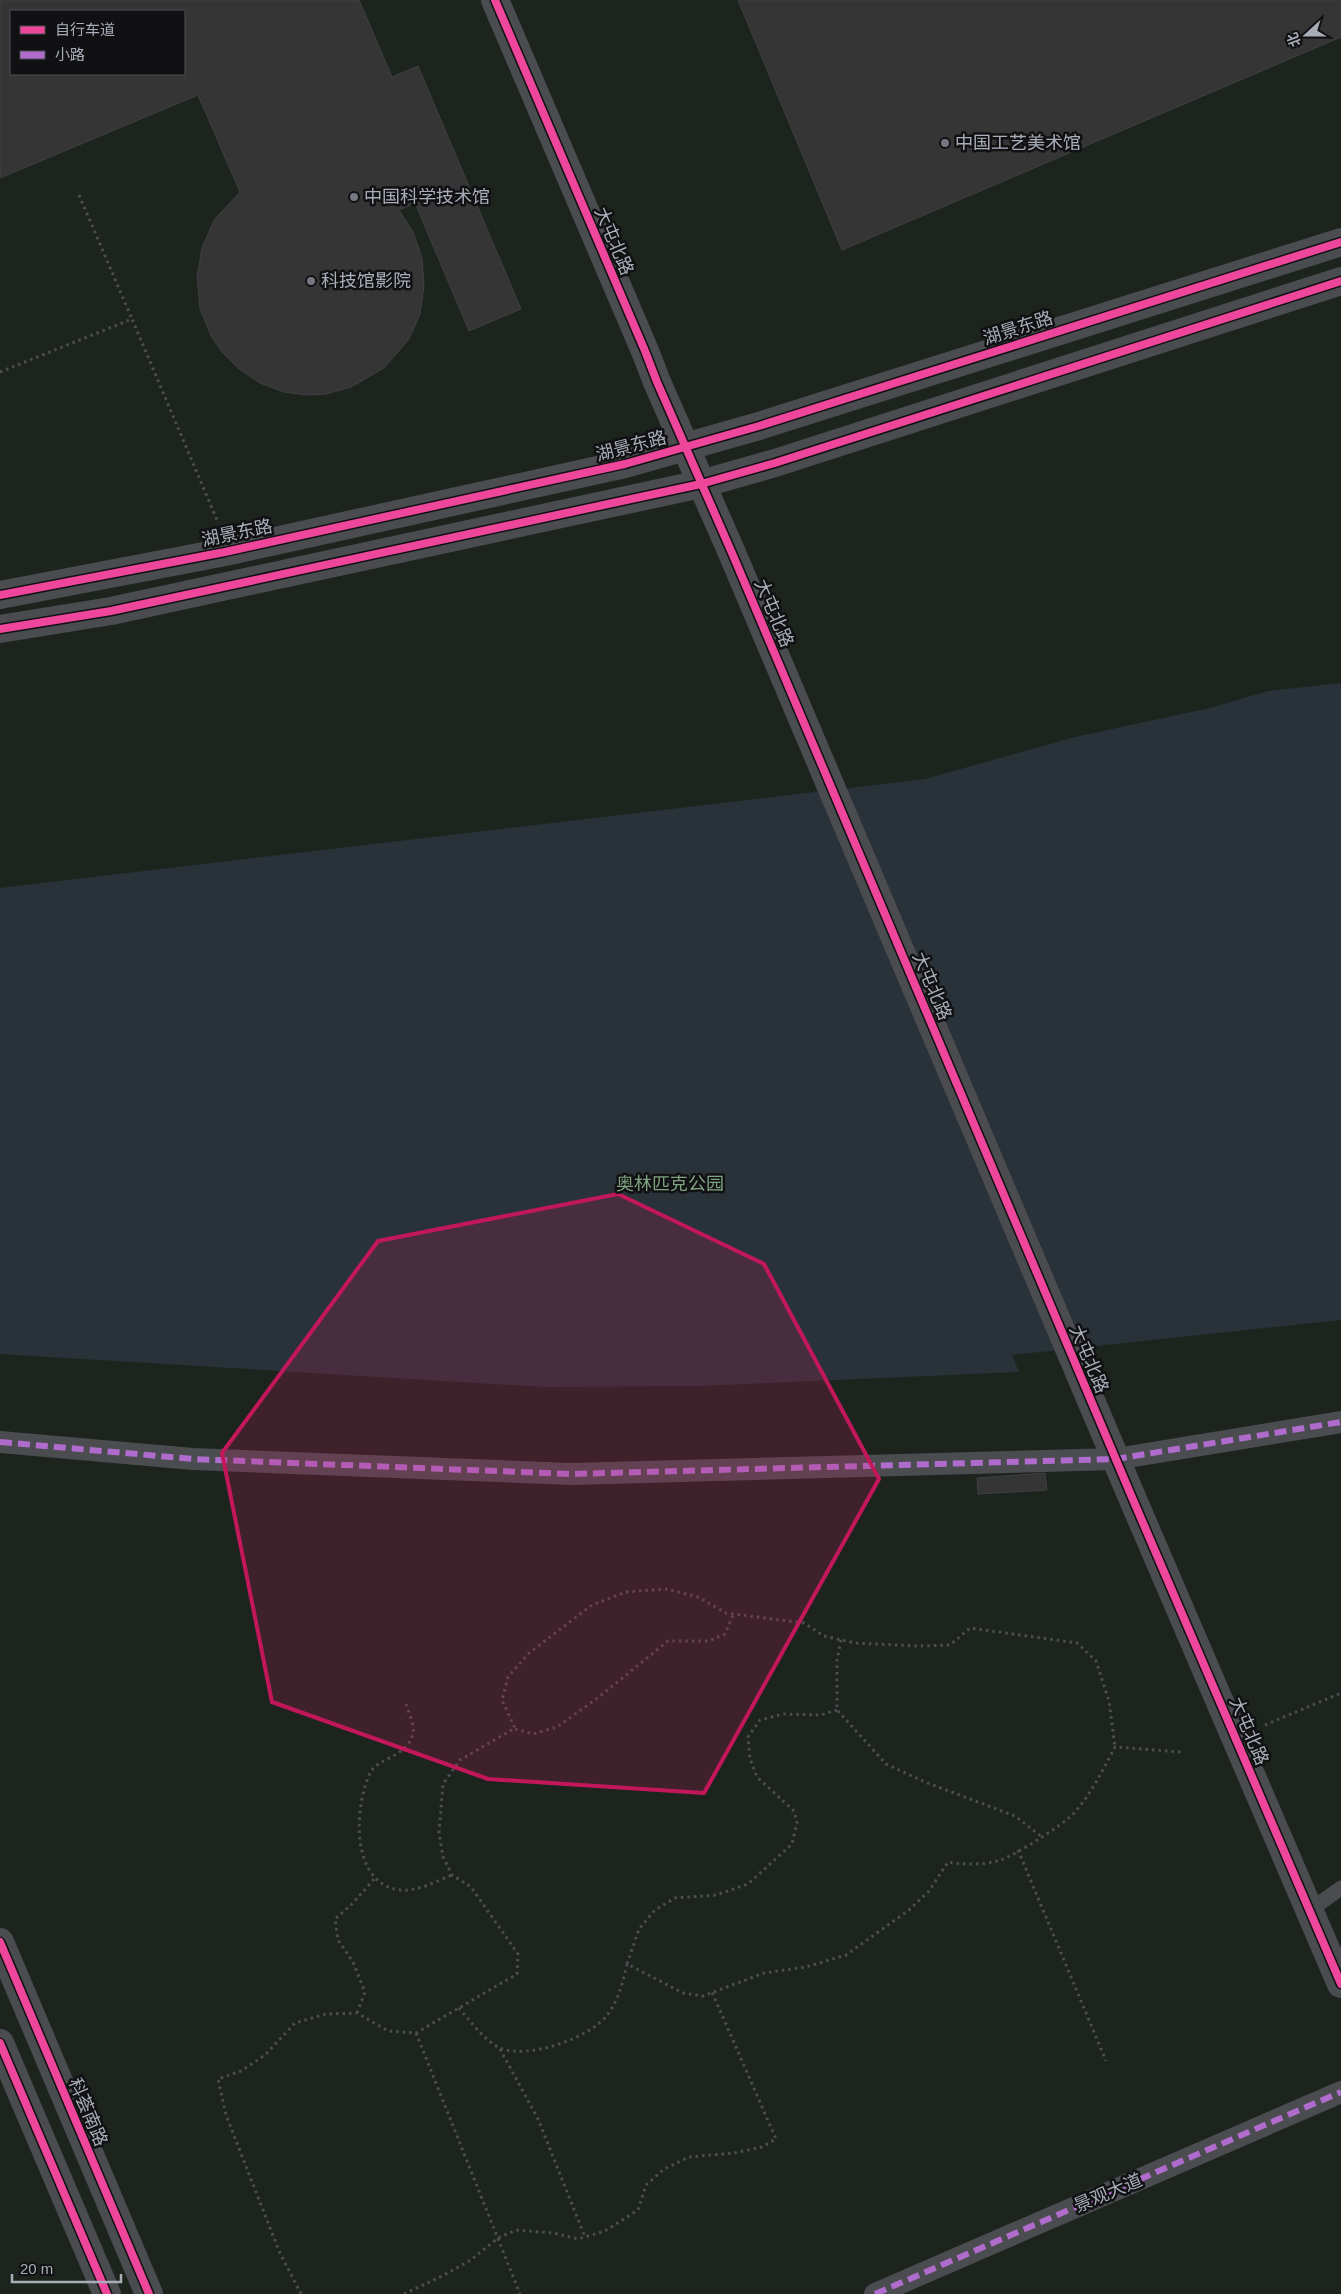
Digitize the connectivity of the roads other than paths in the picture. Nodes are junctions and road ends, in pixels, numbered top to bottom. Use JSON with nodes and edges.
{"nodes":[{"id":1,"x":494,"y":0,"type":"edge"},
{"id":2,"x":1341,"y":242,"type":"edge"},
{"id":3,"x":1341,"y":281,"type":"edge"},
{"id":4,"x":686,"y":446,"type":"junction"},
{"id":5,"x":701,"y":484,"type":"junction"},
{"id":6,"x":0,"y":595,"type":"edge"},
{"id":7,"x":0,"y":629,"type":"edge"},
{"id":8,"x":1341,"y":1422,"type":"edge"},
{"id":9,"x":0,"y":1442,"type":"edge"},
{"id":10,"x":1116,"y":1459,"type":"junction"},
{"id":11,"x":1341,"y":1888,"type":"edge"},
{"id":12,"x":1310,"y":1910,"type":"junction"},
{"id":13,"x":0,"y":1942,"type":"edge"},
{"id":14,"x":1341,"y":1984,"type":"edge"},
{"id":15,"x":0,"y":2043,"type":"edge"},
{"id":16,"x":1341,"y":2092,"type":"edge"},
{"id":17,"x":107,"y":2294,"type":"edge"},
{"id":18,"x":149,"y":2294,"type":"edge"},
{"id":19,"x":875,"y":2294,"type":"edge"}],
"edges":[{"from":1,"to":4,"type":"street","name":"大屯北路"},
{"from":2,"to":4,"type":"street","name":"湖景东路"},
{"from":3,"to":5,"type":"street"},
{"from":4,"to":5,"type":"street","name":"大屯北路"},
{"from":4,"to":6,"type":"street","name":"湖景东路"},
{"from":5,"to":7,"type":"street"},
{"from":5,"to":10,"type":"street","name":"大屯北路"},
{"from":8,"to":10,"type":"street"},
{"from":9,"to":10,"type":"street"},
{"from":10,"to":12,"type":"street","name":"大屯北路"},
{"from":11,"to":12,"type":"lane"},
{"from":12,"to":14,"type":"street","name":"大屯北路"},
{"from":13,"to":18,"type":"street","name":"科荟南路"},
{"from":15,"to":17,"type":"street"},
{"from":16,"to":19,"type":"street","name":"景观大道"}]}
